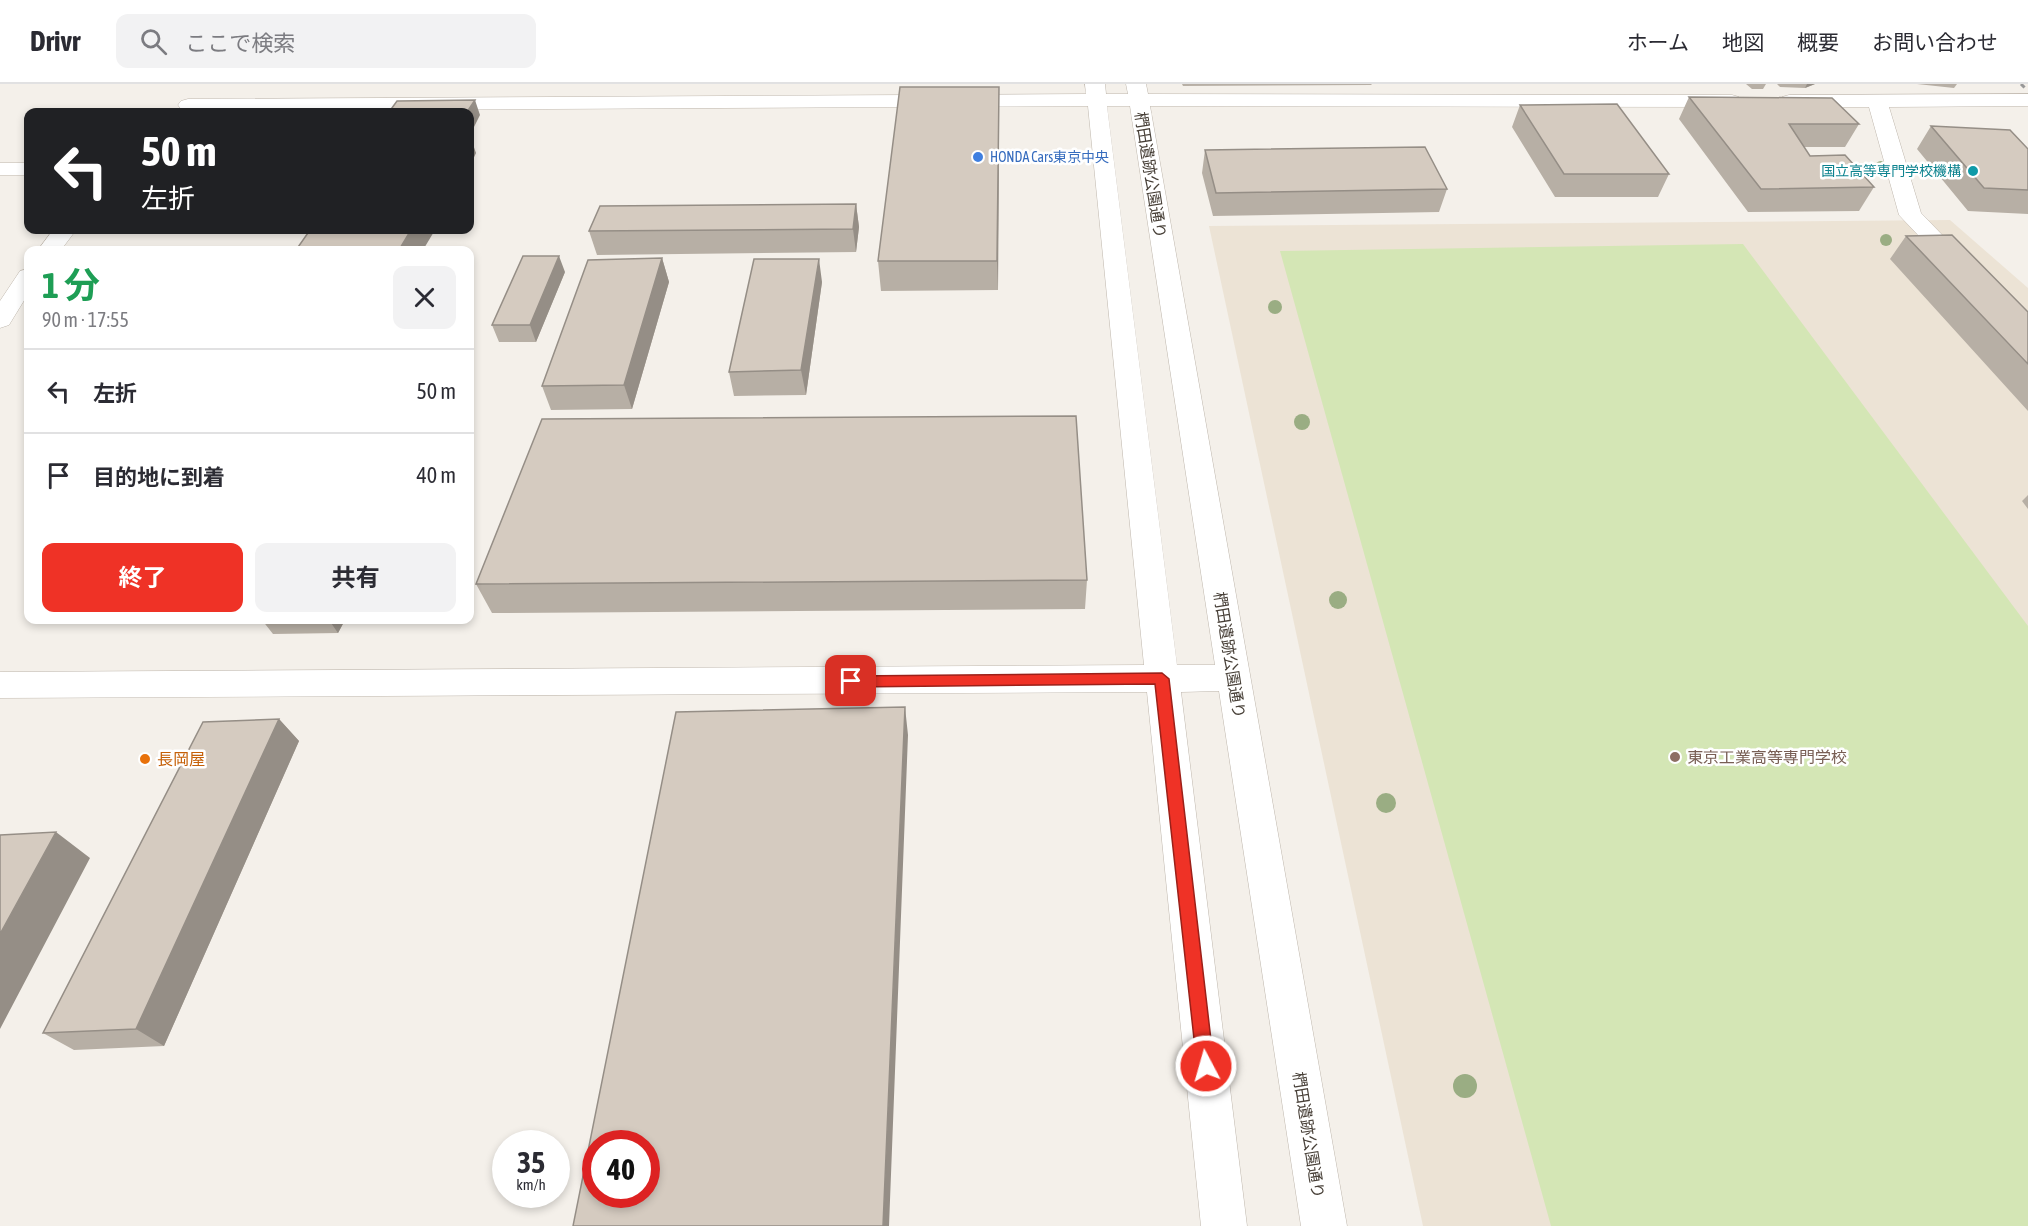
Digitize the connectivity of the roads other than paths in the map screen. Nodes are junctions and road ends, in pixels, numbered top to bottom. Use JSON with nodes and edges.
{"nodes":[{"id":1,"x":212,"y":84,"type":"edge"},
{"id":2,"x":1848,"y":92,"type":"edge"},
{"id":3,"x":1096,"y":93,"type":"edge"},
{"id":4,"x":1137,"y":93,"type":"edge"},
{"id":5,"x":2028,"y":100,"type":"edge"},
{"id":6,"x":1877,"y":101,"type":"junction"},
{"id":7,"x":185,"y":108,"type":"edge"},
{"id":8,"x":241,"y":108,"type":"edge"},
{"id":9,"x":0,"y":169,"type":"edge"},
{"id":10,"x":24,"y":169,"type":"edge"},
{"id":11,"x":62,"y":234,"type":"edge"},
{"id":12,"x":52,"y":246,"type":"edge"},
{"id":13,"x":24,"y":282,"type":"edge"},
{"id":14,"x":1981,"y":287,"type":"edge"},
{"id":15,"x":0,"y":320,"type":"edge"},
{"id":16,"x":1234,"y":678,"type":"junction"},
{"id":17,"x":1162,"y":679,"type":"junction"},
{"id":18,"x":0,"y":685,"type":"edge"},
{"id":19,"x":1224,"y":1226,"type":"edge"},
{"id":20,"x":1324,"y":1226,"type":"edge"}],
"edges":[{"from":1,"to":7,"type":"street"},
{"from":2,"to":4,"type":"street"},
{"from":2,"to":6,"type":"street"},
{"from":3,"to":4,"type":"street"},
{"from":3,"to":8,"type":"street"},
{"from":3,"to":17,"type":"street"},
{"from":4,"to":16,"type":"street","name":"椚田遺跡公園通り"},
{"from":5,"to":6,"type":"street"},
{"from":6,"to":14,"type":"street"},
{"from":9,"to":10,"type":"street"},
{"from":11,"to":12,"type":"street"},
{"from":13,"to":15,"type":"street"},
{"from":16,"to":17,"type":"street"},
{"from":16,"to":20,"type":"street","name":"椚田遺跡公園通り"},
{"from":17,"to":18,"type":"street"},
{"from":17,"to":19,"type":"street"}]}
